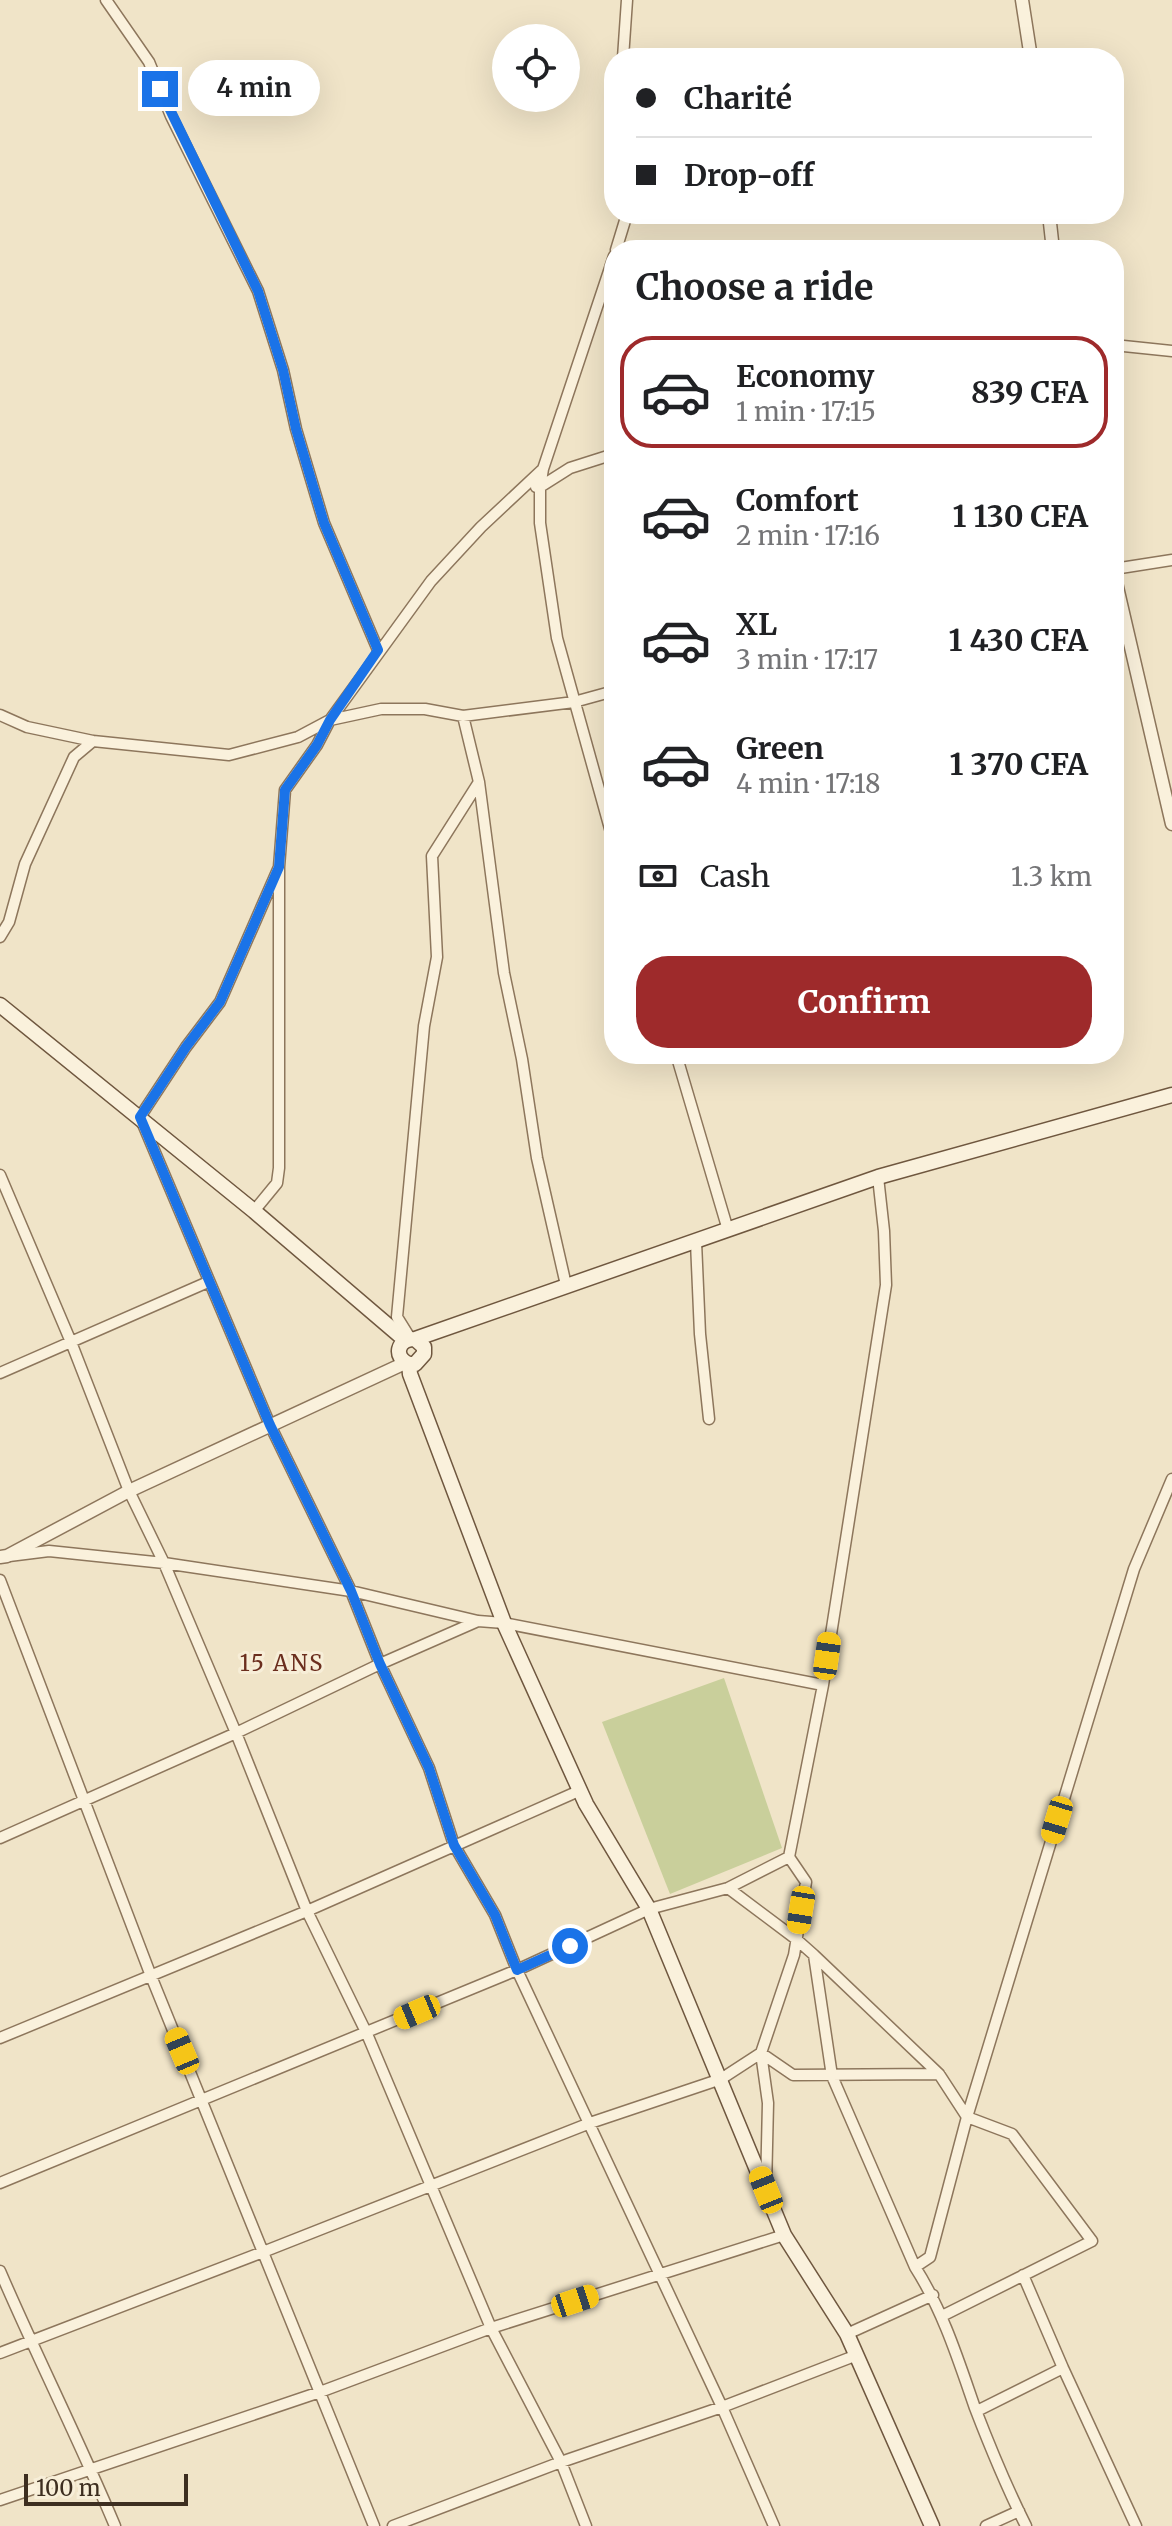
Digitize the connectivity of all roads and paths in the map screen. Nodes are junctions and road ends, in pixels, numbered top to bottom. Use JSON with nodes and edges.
{"nodes":[{"id":1,"x":106,"y":0,"type":"edge"},
{"id":2,"x":627,"y":0,"type":"edge"},
{"id":3,"x":1022,"y":0,"type":"edge"},
{"id":4,"x":624,"y":48,"type":"edge"},
{"id":5,"x":1029,"y":48,"type":"edge"},
{"id":6,"x":604,"y":286,"type":"edge"},
{"id":7,"x":1124,"y":346,"type":"edge"},
{"id":8,"x":1172,"y":351,"type":"edge"},
{"id":9,"x":604,"y":457,"type":"edge"},
{"id":10,"x":543,"y":469,"type":"junction"},
{"id":11,"x":540,"y":487,"type":"junction"},
{"id":12,"x":522,"y":488,"type":"junction"},
{"id":13,"x":1172,"y":560,"type":"edge"},
{"id":14,"x":1124,"y":570,"type":"edge"},
{"id":15,"x":1124,"y":615,"type":"edge"},
{"id":16,"x":378,"y":650,"type":"junction"},
{"id":17,"x":604,"y":694,"type":"edge"},
{"id":18,"x":574,"y":702,"type":"junction"},
{"id":19,"x":0,"y":715,"type":"edge"},
{"id":20,"x":463,"y":716,"type":"junction"},
{"id":21,"x":330,"y":720,"type":"junction"},
{"id":22,"x":93,"y":741,"type":"junction"},
{"id":23,"x":479,"y":782,"type":"junction"},
{"id":24,"x":604,"y":808,"type":"edge"},
{"id":25,"x":1172,"y":824,"type":"edge"},
{"id":26,"x":279,"y":867,"type":"junction"},
{"id":27,"x":0,"y":937,"type":"edge"},
{"id":28,"x":0,"y":1005,"type":"edge"},
{"id":29,"x":679,"y":1064,"type":"edge"},
{"id":30,"x":1172,"y":1095,"type":"edge"},
{"id":31,"x":140,"y":1117,"type":"junction"},
{"id":32,"x":0,"y":1175,"type":"edge"},
{"id":33,"x":878,"y":1177,"type":"junction"},
{"id":34,"x":254,"y":1211,"type":"junction"},
{"id":35,"x":728,"y":1230,"type":"junction"},
{"id":36,"x":696,"y":1242,"type":"junction"},
{"id":37,"x":208,"y":1282,"type":"junction"},
{"id":38,"x":566,"y":1285,"type":"junction"},
{"id":39,"x":410,"y":1339,"type":"junction"},
{"id":40,"x":71,"y":1342,"type":"junction"},
{"id":41,"x":407,"y":1363,"type":"junction"},
{"id":42,"x":0,"y":1373,"type":"edge"},
{"id":43,"x":709,"y":1419,"type":"dead end"},
{"id":44,"x":270,"y":1425,"type":"junction"},
{"id":45,"x":1172,"y":1479,"type":"edge"},
{"id":46,"x":129,"y":1491,"type":"junction"},
{"id":47,"x":4,"y":1556,"type":"edge"},
{"id":48,"x":164,"y":1563,"type":"junction"},
{"id":49,"x":0,"y":1580,"type":"edge"},
{"id":50,"x":351,"y":1591,"type":"junction"},
{"id":51,"x":478,"y":1621,"type":"junction"},
{"id":52,"x":504,"y":1623,"type":"junction"},
{"id":53,"x":380,"y":1664,"type":"junction"},
{"id":54,"x":823,"y":1685,"type":"junction"},
{"id":55,"x":236,"y":1733,"type":"junction"},
{"id":56,"x":581,"y":1790,"type":"junction"},
{"id":57,"x":84,"y":1800,"type":"junction"},
{"id":58,"x":0,"y":1838,"type":"edge"},
{"id":59,"x":454,"y":1845,"type":"junction"},
{"id":60,"x":789,"y":1857,"type":"junction"},
{"id":61,"x":728,"y":1888,"type":"junction"},
{"id":62,"x":649,"y":1909,"type":"junction"},
{"id":63,"x":307,"y":1911,"type":"junction"},
{"id":64,"x":796,"y":1939,"type":"junction"},
{"id":65,"x":814,"y":1955,"type":"junction"},
{"id":66,"x":517,"y":1970,"type":"junction"},
{"id":67,"x":151,"y":1976,"type":"junction"},
{"id":68,"x":367,"y":2034,"type":"junction"},
{"id":69,"x":0,"y":2038,"type":"edge"},
{"id":70,"x":761,"y":2053,"type":"junction"},
{"id":71,"x":939,"y":2074,"type":"junction"},
{"id":72,"x":832,"y":2076,"type":"junction"},
{"id":73,"x":721,"y":2079,"type":"junction"},
{"id":74,"x":202,"y":2101,"type":"junction"},
{"id":75,"x":967,"y":2117,"type":"junction"},
{"id":76,"x":590,"y":2123,"type":"junction"},
{"id":77,"x":0,"y":2183,"type":"edge"},
{"id":78,"x":430,"y":2187,"type":"junction"},
{"id":79,"x":766,"y":2190,"type":"junction"},
{"id":80,"x":784,"y":2235,"type":"junction"},
{"id":81,"x":263,"y":2252,"type":"junction"},
{"id":82,"x":915,"y":2267,"type":"junction"},
{"id":83,"x":0,"y":2271,"type":"edge"},
{"id":84,"x":659,"y":2273,"type":"junction"},
{"id":85,"x":1023,"y":2275,"type":"junction"},
{"id":86,"x":933,"y":2295,"type":"junction"},
{"id":87,"x":942,"y":2316,"type":"junction"},
{"id":88,"x":491,"y":2328,"type":"junction"},
{"id":89,"x":847,"y":2334,"type":"junction"},
{"id":90,"x":30,"y":2341,"type":"junction"},
{"id":91,"x":0,"y":2353,"type":"edge"},
{"id":92,"x":857,"y":2355,"type":"junction"},
{"id":93,"x":1063,"y":2368,"type":"junction"},
{"id":94,"x":320,"y":2392,"type":"junction"},
{"id":95,"x":722,"y":2407,"type":"junction"},
{"id":96,"x":977,"y":2411,"type":"junction"},
{"id":97,"x":561,"y":2462,"type":"junction"},
{"id":98,"x":90,"y":2468,"type":"junction"},
{"id":99,"x":0,"y":2500,"type":"edge"},
{"id":100,"x":1019,"y":2511,"type":"junction"},
{"id":101,"x":115,"y":2526,"type":"edge"},
{"id":102,"x":374,"y":2526,"type":"edge"},
{"id":103,"x":393,"y":2526,"type":"edge"},
{"id":104,"x":586,"y":2526,"type":"edge"},
{"id":105,"x":774,"y":2526,"type":"edge"},
{"id":106,"x":932,"y":2526,"type":"edge"},
{"id":107,"x":986,"y":2526,"type":"edge"},
{"id":108,"x":1026,"y":2526,"type":"edge"},
{"id":109,"x":1136,"y":2526,"type":"edge"}],
"edges":[{"from":1,"to":16,"type":"street"},
{"from":2,"to":4,"type":"street"},
{"from":3,"to":5,"type":"street"},
{"from":6,"to":10,"type":"street"},
{"from":7,"to":8,"type":"street"},
{"from":9,"to":11,"type":"street"},
{"from":10,"to":11,"type":"street"},
{"from":10,"to":12,"type":"street"},
{"from":11,"to":12,"type":"street"},
{"from":11,"to":18,"type":"street"},
{"from":12,"to":16,"type":"street"},
{"from":13,"to":14,"type":"street"},
{"from":15,"to":25,"type":"street"},
{"from":16,"to":21,"type":"street"},
{"from":17,"to":18,"type":"street"},
{"from":18,"to":20,"type":"street"},
{"from":18,"to":24,"type":"street"},
{"from":19,"to":22,"type":"street"},
{"from":20,"to":21,"type":"street"},
{"from":20,"to":23,"type":"street"},
{"from":21,"to":22,"type":"street"},
{"from":21,"to":26,"type":"street"},
{"from":22,"to":27,"type":"street"},
{"from":23,"to":38,"type":"street"},
{"from":23,"to":39,"type":"street"},
{"from":26,"to":31,"type":"street"},
{"from":26,"to":34,"type":"street"},
{"from":28,"to":31,"type":"main road"},
{"from":29,"to":35,"type":"street"},
{"from":30,"to":33,"type":"main road"},
{"from":31,"to":34,"type":"main road"},
{"from":31,"to":37,"type":"street"},
{"from":32,"to":40,"type":"street"},
{"from":33,"to":35,"type":"main road"},
{"from":33,"to":54,"type":"street"},
{"from":34,"to":39,"type":"main road"},
{"from":35,"to":36,"type":"main road"},
{"from":36,"to":38,"type":"main road"},
{"from":36,"to":43,"type":"street"},
{"from":37,"to":40,"type":"street"},
{"from":37,"to":44,"type":"street"},
{"from":38,"to":39,"type":"main road"},
{"from":39,"to":41,"type":"main road"},
{"from":39,"to":41,"type":"main road"},
{"from":40,"to":42,"type":"street"},
{"from":40,"to":46,"type":"street"},
{"from":41,"to":44,"type":"street"},
{"from":41,"to":52,"type":"main road"},
{"from":44,"to":46,"type":"street"},
{"from":44,"to":50,"type":"street"},
{"from":45,"to":75,"type":"street"},
{"from":46,"to":47,"type":"street"},
{"from":46,"to":48,"type":"street"},
{"from":47,"to":48,"type":"street"},
{"from":48,"to":50,"type":"street"},
{"from":48,"to":55,"type":"street"},
{"from":49,"to":57,"type":"street"},
{"from":50,"to":51,"type":"street"},
{"from":50,"to":53,"type":"street"},
{"from":51,"to":52,"type":"street"},
{"from":51,"to":53,"type":"street"},
{"from":52,"to":54,"type":"street"},
{"from":52,"to":56,"type":"main road"},
{"from":53,"to":55,"type":"street"},
{"from":53,"to":59,"type":"street"},
{"from":54,"to":60,"type":"street"},
{"from":55,"to":57,"type":"street"},
{"from":55,"to":63,"type":"street"},
{"from":56,"to":59,"type":"street"},
{"from":56,"to":62,"type":"main road"},
{"from":57,"to":58,"type":"street"},
{"from":57,"to":67,"type":"street"},
{"from":59,"to":63,"type":"street"},
{"from":59,"to":66,"type":"street"},
{"from":60,"to":61,"type":"street"},
{"from":60,"to":64,"type":"street"},
{"from":61,"to":62,"type":"street"},
{"from":61,"to":64,"type":"street"},
{"from":62,"to":66,"type":"street"},
{"from":62,"to":73,"type":"main road"},
{"from":63,"to":67,"type":"street"},
{"from":63,"to":68,"type":"street"},
{"from":64,"to":65,"type":"street"},
{"from":64,"to":70,"type":"street"},
{"from":65,"to":71,"type":"street"},
{"from":65,"to":72,"type":"street"},
{"from":66,"to":68,"type":"street"},
{"from":66,"to":76,"type":"street"},
{"from":67,"to":69,"type":"street"},
{"from":67,"to":74,"type":"street"},
{"from":68,"to":74,"type":"street"},
{"from":68,"to":78,"type":"street"},
{"from":70,"to":72,"type":"street"},
{"from":70,"to":73,"type":"street"},
{"from":70,"to":79,"type":"street"},
{"from":71,"to":72,"type":"street"},
{"from":71,"to":75,"type":"street"},
{"from":72,"to":82,"type":"street"},
{"from":73,"to":76,"type":"street"},
{"from":73,"to":79,"type":"main road"},
{"from":74,"to":77,"type":"street"},
{"from":74,"to":81,"type":"street"},
{"from":75,"to":82,"type":"street"},
{"from":75,"to":85,"type":"street"},
{"from":76,"to":78,"type":"street"},
{"from":76,"to":84,"type":"street"},
{"from":78,"to":81,"type":"street"},
{"from":78,"to":88,"type":"street"},
{"from":79,"to":80,"type":"main road"},
{"from":80,"to":84,"type":"street"},
{"from":80,"to":89,"type":"main road"},
{"from":81,"to":90,"type":"street"},
{"from":81,"to":94,"type":"street"},
{"from":82,"to":86,"type":"street"},
{"from":83,"to":90,"type":"street"},
{"from":84,"to":88,"type":"street"},
{"from":84,"to":95,"type":"street"},
{"from":85,"to":87,"type":"street"},
{"from":85,"to":93,"type":"street"},
{"from":86,"to":87,"type":"street"},
{"from":86,"to":89,"type":"street"},
{"from":87,"to":96,"type":"street"},
{"from":88,"to":94,"type":"street"},
{"from":88,"to":97,"type":"street"},
{"from":89,"to":92,"type":"main road"},
{"from":90,"to":91,"type":"street"},
{"from":90,"to":98,"type":"street"},
{"from":92,"to":95,"type":"street"},
{"from":92,"to":106,"type":"main road"},
{"from":93,"to":96,"type":"street"},
{"from":93,"to":109,"type":"street"},
{"from":94,"to":98,"type":"street"},
{"from":94,"to":102,"type":"street"},
{"from":95,"to":97,"type":"street"},
{"from":95,"to":105,"type":"street"},
{"from":96,"to":100,"type":"street"},
{"from":97,"to":103,"type":"street"},
{"from":97,"to":104,"type":"street"},
{"from":98,"to":99,"type":"street"},
{"from":98,"to":101,"type":"street"},
{"from":100,"to":107,"type":"street"},
{"from":100,"to":108,"type":"street"}]}
